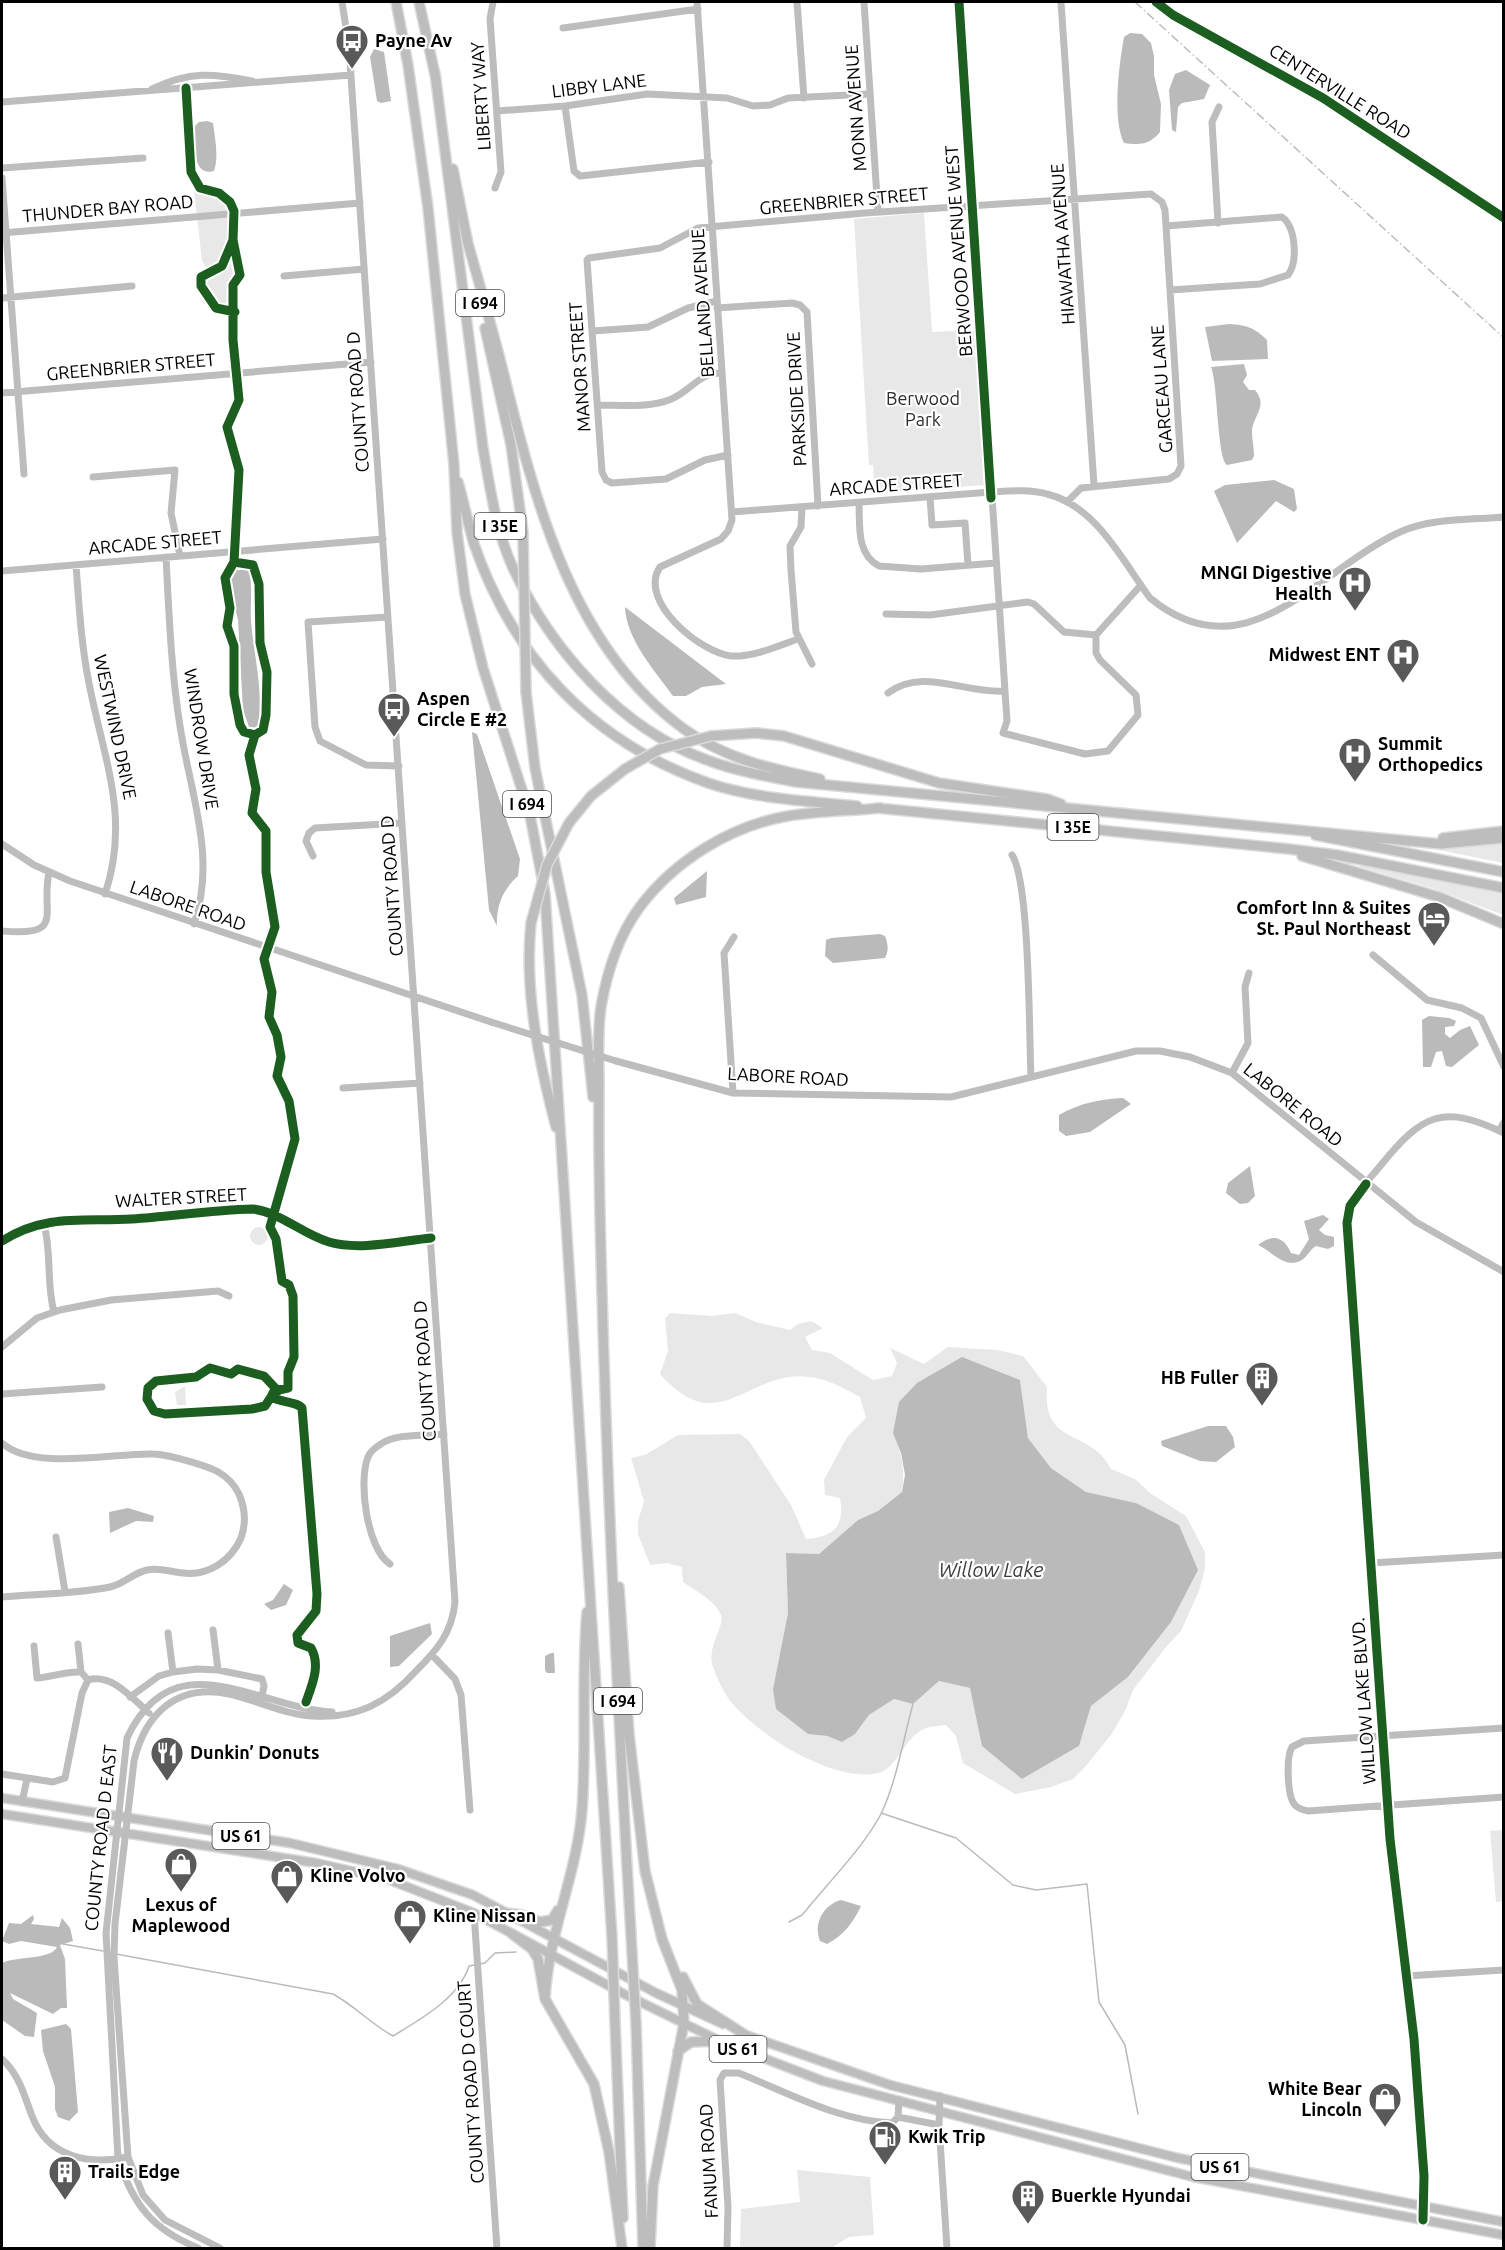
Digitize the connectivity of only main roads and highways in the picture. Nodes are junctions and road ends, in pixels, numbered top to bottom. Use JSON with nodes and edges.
{"nodes":[{"id":1,"x":396,"y":2,"type":"edge"},
{"id":2,"x":419,"y":2,"type":"edge"},
{"id":3,"x":435,"y":73,"type":"junction"},
{"id":4,"x":467,"y":240,"type":"junction"},
{"id":5,"x":454,"y":465,"type":"junction"},
{"id":6,"x":839,"y":786,"type":"junction"},
{"id":7,"x":881,"y":808,"type":"junction"},
{"id":8,"x":1074,"y":809,"type":"junction"},
{"id":9,"x":1244,"y":823,"type":"junction"},
{"id":10,"x":1503,"y":831,"type":"edge"},
{"id":11,"x":1503,"y":838,"type":"edge"},
{"id":12,"x":1416,"y":841,"type":"junction"},
{"id":13,"x":1264,"y":846,"type":"junction"},
{"id":14,"x":1503,"y":872,"type":"edge"},
{"id":15,"x":1503,"y":888,"type":"edge"},
{"id":16,"x":1503,"y":924,"type":"edge"},
{"id":17,"x":598,"y":1139,"type":"junction"},
{"id":18,"x":561,"y":1150,"type":"junction"},
{"id":19,"x":607,"y":1450,"type":"junction"},
{"id":20,"x":590,"y":1586,"type":"junction"},
{"id":21,"x":2,"y":1798,"type":"edge"},
{"id":22,"x":2,"y":1814,"type":"edge"},
{"id":23,"x":567,"y":1886,"type":"junction"},
{"id":24,"x":654,"y":1912,"type":"junction"},
{"id":25,"x":506,"y":1913,"type":"junction"},
{"id":26,"x":512,"y":1934,"type":"junction"},
{"id":27,"x":553,"y":1939,"type":"junction"},
{"id":28,"x":551,"y":1954,"type":"junction"},
{"id":29,"x":545,"y":1999,"type":"junction"},
{"id":30,"x":683,"y":2006,"type":"junction"},
{"id":31,"x":684,"y":2023,"type":"junction"},
{"id":32,"x":747,"y":2036,"type":"junction"},
{"id":33,"x":720,"y":2041,"type":"junction"},
{"id":34,"x":678,"y":2051,"type":"junction"},
{"id":35,"x":1178,"y":2173,"type":"junction"},
{"id":36,"x":1259,"y":2175,"type":"junction"},
{"id":37,"x":1503,"y":2222,"type":"edge"},
{"id":38,"x":1503,"y":2235,"type":"edge"},
{"id":39,"x":623,"y":2248,"type":"edge"},
{"id":40,"x":642,"y":2248,"type":"edge"},
{"id":41,"x":650,"y":2248,"type":"edge"}],
"edges":[{"from":1,"to":5,"type":"highway","number":"I 35E"},
{"from":2,"to":3,"type":"highway","number":"I 35E"},
{"from":3,"to":4,"type":"highway","number":"I 694"},
{"from":3,"to":6,"type":"highway","number":"I 35E"},
{"from":4,"to":6,"type":"highway"},
{"from":4,"to":17,"type":"highway","number":"I 694","bridge":true},
{"from":5,"to":7,"type":"highway","number":"I 35E"},
{"from":5,"to":18,"type":"highway","number":"I 694"},
{"from":6,"to":8,"type":"highway","number":"I 35E"},
{"from":7,"to":13,"type":"highway","number":"I 35E"},
{"from":7,"to":17,"type":"highway"},
{"from":8,"to":9,"type":"highway","number":"I 35E"},
{"from":8,"to":18,"type":"highway","bridge":true},
{"from":9,"to":12,"type":"highway"},
{"from":9,"to":14,"type":"highway","number":"I 35E"},
{"from":10,"to":12,"type":"highway"},
{"from":11,"to":12,"type":"highway"},
{"from":13,"to":15,"type":"highway","number":"I 35E"},
{"from":13,"to":16,"type":"highway"},
{"from":17,"to":19,"type":"highway","number":"I 694"},
{"from":18,"to":20,"type":"highway","number":"I 694"},
{"from":19,"to":24,"type":"highway"},
{"from":19,"to":40,"type":"highway","number":"I 694","bridge":true},
{"from":20,"to":23,"type":"highway"},
{"from":20,"to":39,"type":"highway","number":"I 694","bridge":true},
{"from":21,"to":25,"type":"main road","number":"US 61"},
{"from":22,"to":26,"type":"main road","number":"US 61"},
{"from":23,"to":25,"type":"highway"},
{"from":23,"to":27,"type":"highway"},
{"from":24,"to":30,"type":"highway"},
{"from":24,"to":32,"type":"highway"},
{"from":25,"to":27,"type":"main road","number":"US 61"},
{"from":26,"to":28,"type":"main road","number":"US 61"},
{"from":26,"to":29,"type":"highway"},
{"from":27,"to":28,"type":"highway"},
{"from":27,"to":30,"type":"main road","number":"US 61"},
{"from":28,"to":29,"type":"highway"},
{"from":28,"to":31,"type":"main road","number":"US 61"},
{"from":29,"to":39,"type":"highway"},
{"from":30,"to":31,"type":"highway"},
{"from":30,"to":32,"type":"main road","number":"US 61"},
{"from":31,"to":33,"type":"main road","number":"US 61"},
{"from":31,"to":34,"type":"highway"},
{"from":32,"to":36,"type":"main road","number":"US 61"},
{"from":33,"to":34,"type":"highway"},
{"from":33,"to":35,"type":"main road","number":"US 61"},
{"from":34,"to":41,"type":"highway"},
{"from":35,"to":36,"type":"main road"},
{"from":35,"to":38,"type":"main road","number":"US 61"},
{"from":36,"to":37,"type":"main road","number":"US 61"}]}
